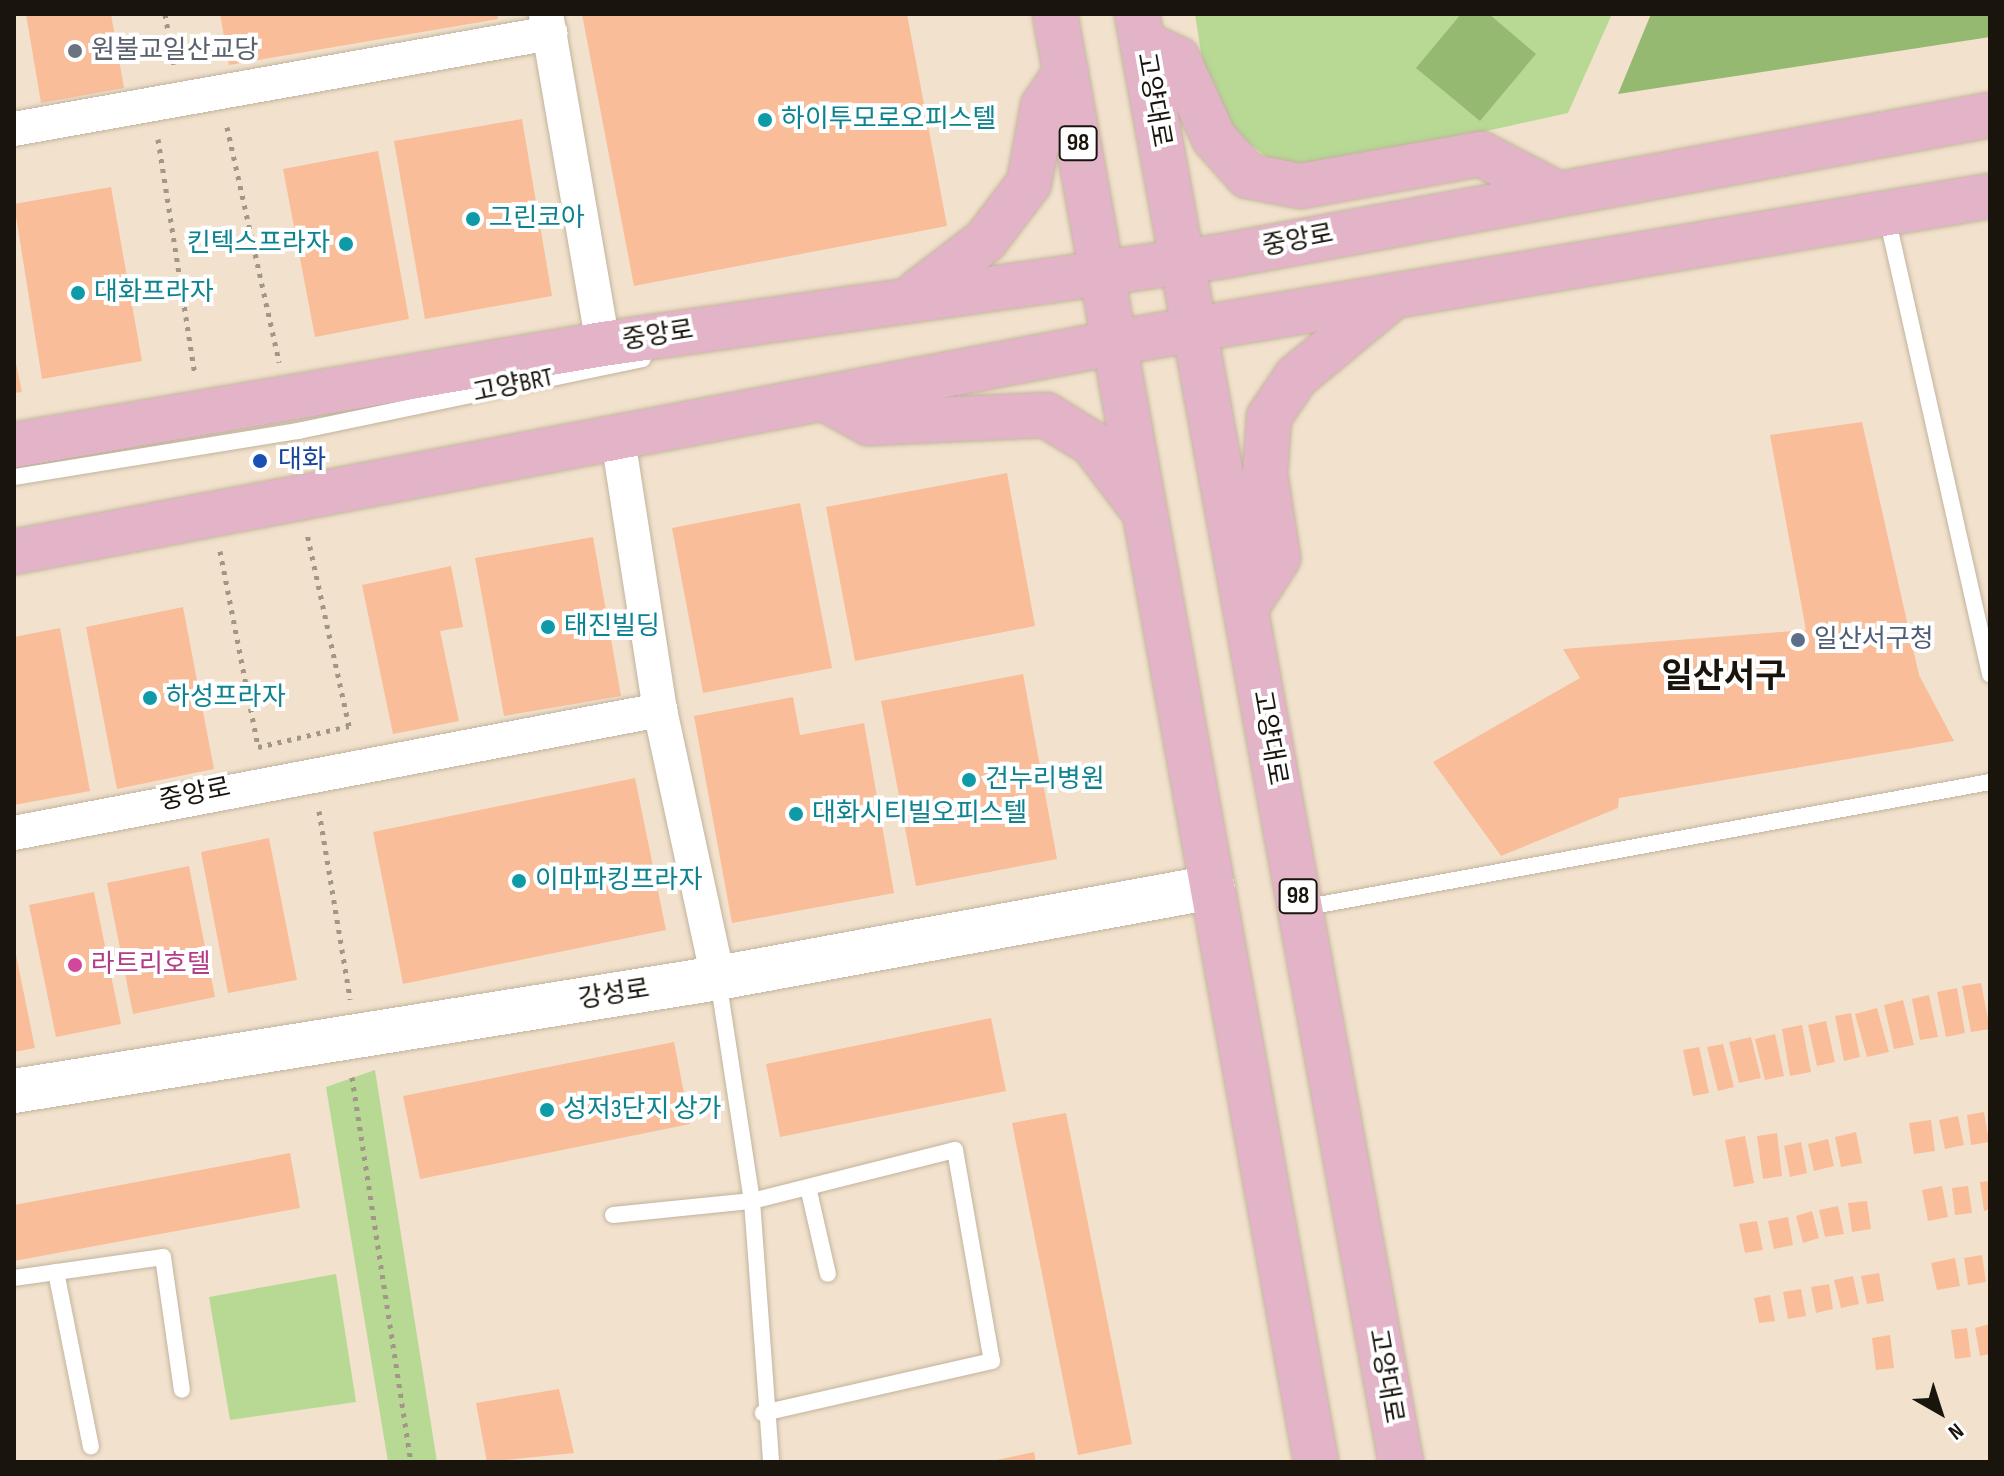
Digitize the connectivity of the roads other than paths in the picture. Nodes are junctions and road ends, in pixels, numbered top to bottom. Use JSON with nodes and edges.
{"nodes":[{"id":1,"x":1055,"y":14,"type":"edge"},
{"id":2,"x":548,"y":23,"type":"edge"},
{"id":3,"x":1140,"y":29,"type":"edge"},
{"id":4,"x":1066,"y":72,"type":"junction"},
{"id":5,"x":1990,"y":115,"type":"edge"},
{"id":6,"x":14,"y":129,"type":"edge"},
{"id":7,"x":1556,"y":193,"type":"junction"},
{"id":8,"x":1990,"y":196,"type":"edge"},
{"id":9,"x":1887,"y":217,"type":"junction"},
{"id":10,"x":1184,"y":261,"type":"junction"},
{"id":11,"x":1099,"y":272,"type":"junction"},
{"id":12,"x":1009,"y":283,"type":"junction"},
{"id":13,"x":1398,"y":294,"type":"junction"},
{"id":14,"x":909,"y":298,"type":"junction"},
{"id":15,"x":1197,"y":330,"type":"junction"},
{"id":16,"x":1113,"y":343,"type":"junction"},
{"id":17,"x":603,"y":344,"type":"junction"},
{"id":18,"x":827,"y":400,"type":"junction"},
{"id":19,"x":618,"y":439,"type":"junction"},
{"id":20,"x":14,"y":445,"type":"edge"},
{"id":21,"x":14,"y":477,"type":"edge"},
{"id":22,"x":1145,"y":515,"type":"junction"},
{"id":23,"x":14,"y":533,"type":"edge"},
{"id":24,"x":14,"y":552,"type":"edge"},
{"id":25,"x":1246,"y":608,"type":"junction"},
{"id":26,"x":1990,"y":675,"type":"edge"},
{"id":27,"x":660,"y":710,"type":"junction"},
{"id":28,"x":1990,"y":782,"type":"edge"},
{"id":29,"x":14,"y":833,"type":"edge"},
{"id":30,"x":1213,"y":887,"type":"junction"},
{"id":31,"x":1300,"y":908,"type":"junction"},
{"id":32,"x":718,"y":978,"type":"junction"},
{"id":33,"x":14,"y":1091,"type":"edge"},
{"id":34,"x":808,"y":1187,"type":"junction"},
{"id":35,"x":752,"y":1201,"type":"junction"},
{"id":36,"x":613,"y":1215,"type":"dead end"},
{"id":37,"x":56,"y":1272,"type":"junction"},
{"id":38,"x":828,"y":1274,"type":"dead end"},
{"id":39,"x":14,"y":1278,"type":"edge"},
{"id":40,"x":182,"y":1390,"type":"dead end"},
{"id":41,"x":763,"y":1413,"type":"junction"},
{"id":42,"x":91,"y":1447,"type":"dead end"},
{"id":43,"x":771,"y":1462,"type":"edge"},
{"id":44,"x":1316,"y":1462,"type":"edge"},
{"id":45,"x":1401,"y":1462,"type":"edge"}],
"edges":[{"from":1,"to":4,"type":"main road","number":"98"},
{"from":2,"to":6,"type":"street","name":"중앙로"},
{"from":2,"to":17,"type":"street","name":"중앙로"},
{"from":3,"to":7,"type":"main road"},
{"from":3,"to":10,"type":"main road","name":"고양대로","number":"98"},
{"from":4,"to":11,"type":"main road","number":"98"},
{"from":4,"to":14,"type":"main road"},
{"from":5,"to":7,"type":"main road","name":"중앙로"},
{"from":7,"to":10,"type":"main road","name":"중앙로"},
{"from":8,"to":9,"type":"main road"},
{"from":9,"to":13,"type":"main road"},
{"from":9,"to":26,"type":"lane"},
{"from":10,"to":11,"type":"main road","name":"중앙로"},
{"from":10,"to":15,"type":"main road","name":"고양대로","number":"98"},
{"from":11,"to":12,"type":"main road","name":"중앙로"},
{"from":11,"to":16,"type":"main road","number":"98"},
{"from":12,"to":14,"type":"main road","name":"중앙로"},
{"from":12,"to":21,"type":"lane","name":"고양BRT"},
{"from":13,"to":15,"type":"main road"},
{"from":13,"to":25,"type":"main road"},
{"from":14,"to":17,"type":"main road","name":"중앙로"},
{"from":15,"to":16,"type":"main road"},
{"from":15,"to":25,"type":"main road","name":"고양대로","number":"98"},
{"from":16,"to":18,"type":"main road"},
{"from":16,"to":22,"type":"main road","number":"98"},
{"from":17,"to":20,"type":"main road","name":"중앙로"},
{"from":18,"to":19,"type":"main road"},
{"from":18,"to":22,"type":"main road"},
{"from":18,"to":23,"type":"lane","name":"고양BRT"},
{"from":19,"to":24,"type":"main road"},
{"from":19,"to":27,"type":"street"},
{"from":22,"to":30,"type":"main road","number":"98"},
{"from":25,"to":31,"type":"main road","name":"고양대로","number":"98"},
{"from":27,"to":29,"type":"street","name":"중앙로"},
{"from":27,"to":32,"type":"street"},
{"from":28,"to":31,"type":"lane"},
{"from":30,"to":32,"type":"street","name":"강성로"},
{"from":30,"to":44,"type":"main road","number":"98"},
{"from":31,"to":45,"type":"main road","name":"고양대로","number":"98"},
{"from":32,"to":33,"type":"street","name":"강성로"},
{"from":32,"to":35,"type":"lane"},
{"from":34,"to":35,"type":"lane"},
{"from":34,"to":38,"type":"lane"},
{"from":34,"to":41,"type":"lane"},
{"from":35,"to":36,"type":"lane"},
{"from":35,"to":41,"type":"lane"},
{"from":37,"to":39,"type":"lane"},
{"from":37,"to":40,"type":"lane"},
{"from":37,"to":42,"type":"lane"},
{"from":41,"to":43,"type":"lane"}]}
